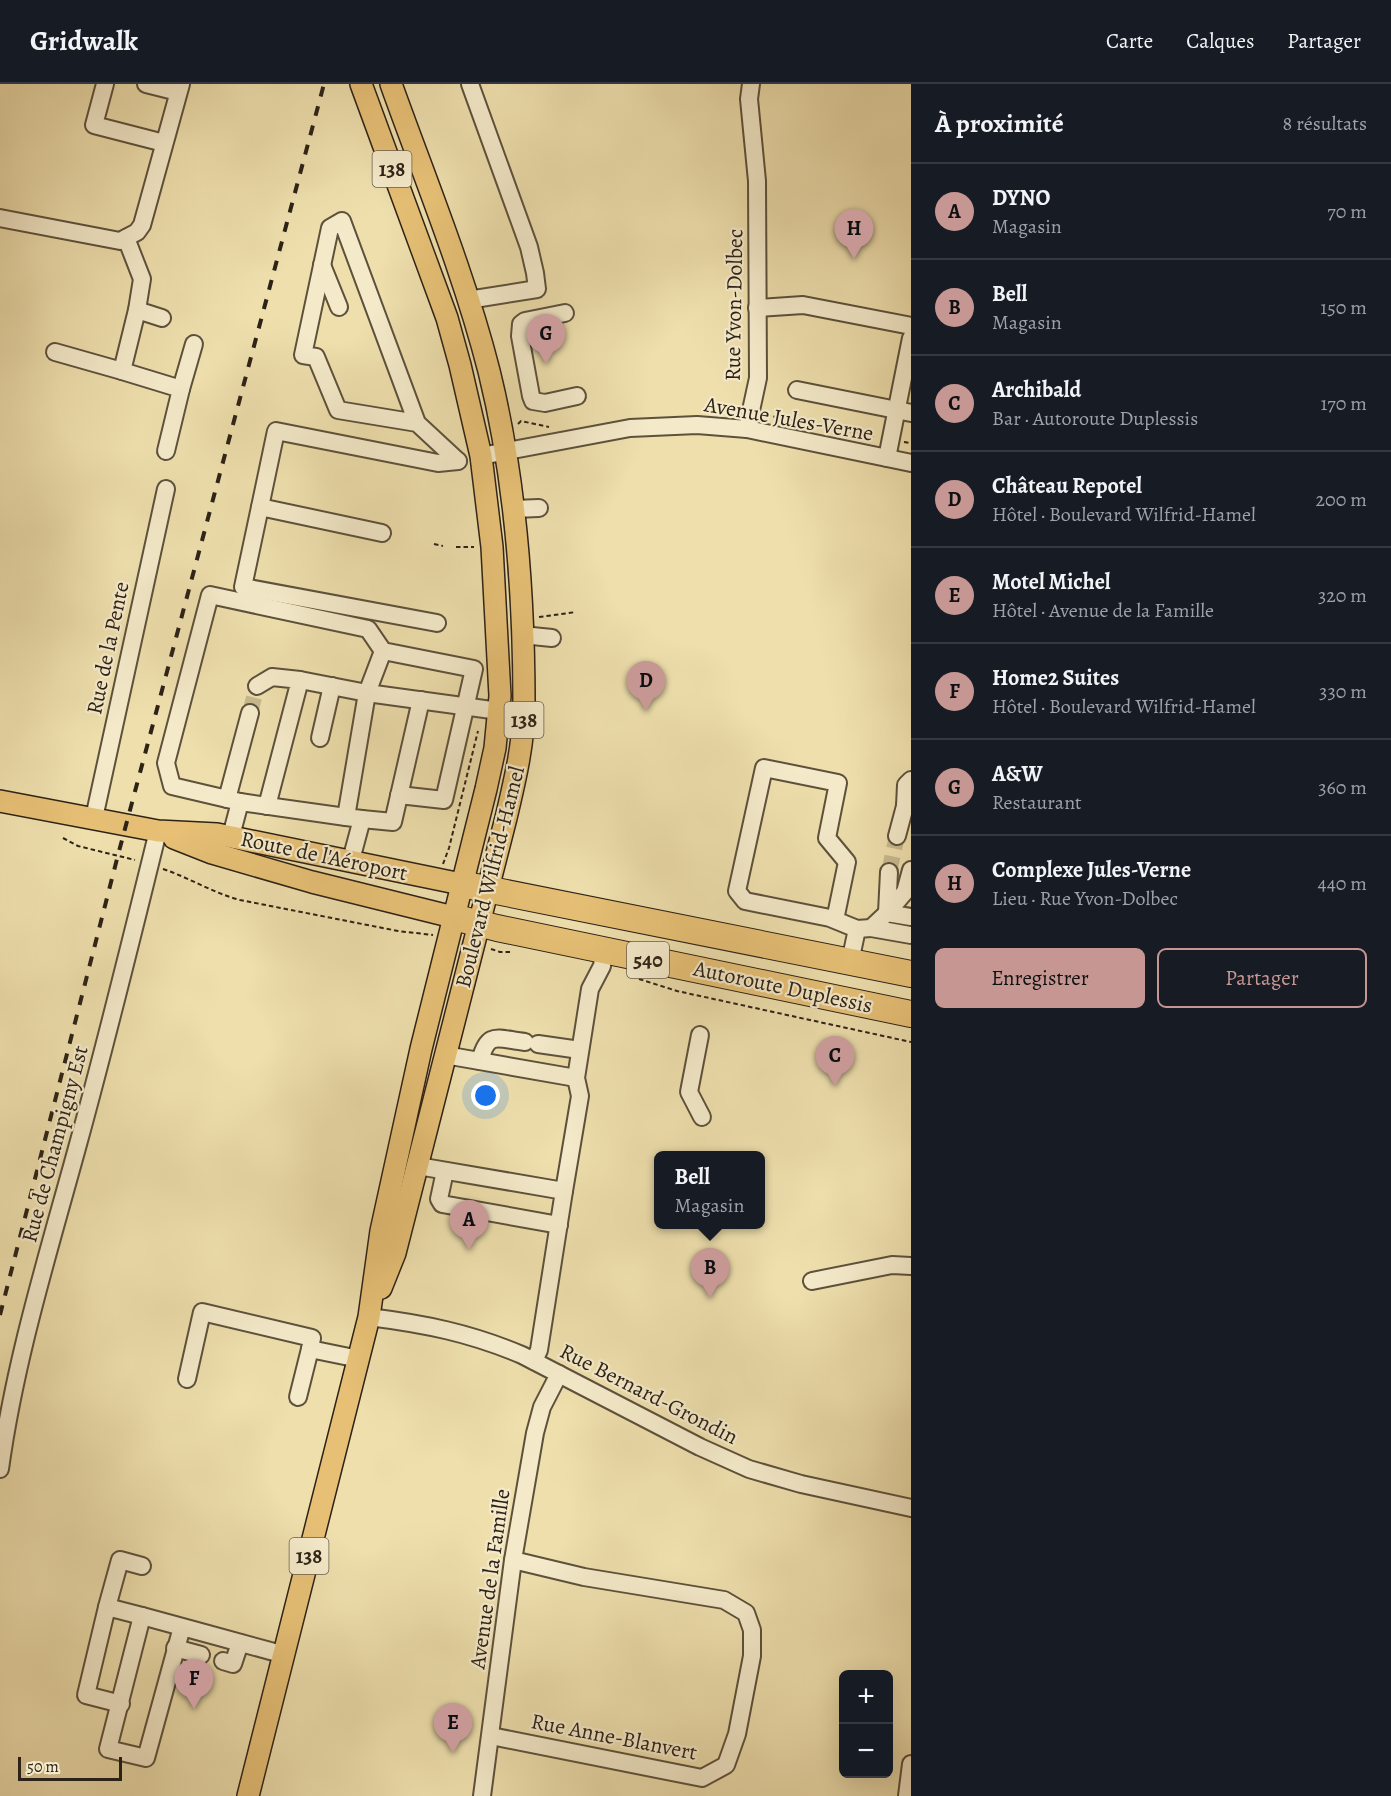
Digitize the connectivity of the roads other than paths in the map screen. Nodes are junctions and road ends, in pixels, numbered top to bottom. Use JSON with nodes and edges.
{"nodes":[{"id":1,"x":105,"y":84,"type":"edge"},
{"id":2,"x":146,"y":84,"type":"edge"},
{"id":3,"x":361,"y":84,"type":"edge"},
{"id":4,"x":391,"y":84,"type":"edge"},
{"id":5,"x":470,"y":84,"type":"edge"},
{"id":6,"x":751,"y":84,"type":"edge"},
{"id":7,"x":179,"y":88,"type":"edge"},
{"id":8,"x":164,"y":143,"type":"junction"},
{"id":9,"x":0,"y":218,"type":"edge"},
{"id":10,"x":126,"y":238,"type":"junction"},
{"id":11,"x":322,"y":265,"type":"junction"},
{"id":12,"x":468,"y":300,"type":"junction"},
{"id":13,"x":339,"y":307,"type":"dead end"},
{"id":14,"x":758,"y":308,"type":"junction"},
{"id":15,"x":137,"y":310,"type":"junction"},
{"id":16,"x":565,"y":313,"type":"dead end"},
{"id":17,"x":162,"y":318,"type":"dead end"},
{"id":18,"x":911,"y":326,"type":"edge"},
{"id":19,"x":911,"y":338,"type":"edge"},
{"id":20,"x":194,"y":344,"type":"dead end"},
{"id":21,"x":55,"y":352,"type":"dead end"},
{"id":22,"x":122,"y":371,"type":"junction"},
{"id":23,"x":181,"y":389,"type":"junction"},
{"id":24,"x":797,"y":390,"type":"dead end"},
{"id":25,"x":578,"y":396,"type":"dead end"},
{"id":26,"x":904,"y":411,"type":"edge"},
{"id":27,"x":417,"y":423,"type":"junction"},
{"id":28,"x":747,"y":429,"type":"junction"},
{"id":29,"x":166,"y":451,"type":"dead end"},
{"id":30,"x":506,"y":451,"type":"junction"},
{"id":31,"x":481,"y":456,"type":"junction"},
{"id":32,"x":887,"y":458,"type":"junction"},
{"id":33,"x":911,"y":463,"type":"edge"},
{"id":34,"x":166,"y":489,"type":"dead end"},
{"id":35,"x":260,"y":507,"type":"junction"},
{"id":36,"x":539,"y":508,"type":"dead end"},
{"id":37,"x":514,"y":509,"type":"junction"},
{"id":38,"x":382,"y":533,"type":"dead end"},
{"id":39,"x":437,"y":623,"type":"dead end"},
{"id":40,"x":522,"y":627,"type":"junction"},
{"id":41,"x":552,"y":638,"type":"dead end"},
{"id":42,"x":383,"y":651,"type":"junction"},
{"id":43,"x":300,"y":680,"type":"junction"},
{"id":44,"x":257,"y":686,"type":"dead end"},
{"id":45,"x":332,"y":686,"type":"junction"},
{"id":46,"x":367,"y":693,"type":"junction"},
{"id":47,"x":420,"y":700,"type":"junction"},
{"id":48,"x":466,"y":706,"type":"junction"},
{"id":49,"x":499,"y":711,"type":"junction"},
{"id":50,"x":250,"y":714,"type":"tunnel mouth"},
{"id":51,"x":320,"y":738,"type":"dead end"},
{"id":52,"x":911,"y":780,"type":"edge"},
{"id":53,"x":399,"y":795,"type":"junction"},
{"id":54,"x":0,"y":801,"type":"edge"},
{"id":55,"x":233,"y":801,"type":"junction"},
{"id":56,"x":267,"y":806,"type":"junction"},
{"id":57,"x":908,"y":807,"type":"edge"},
{"id":58,"x":93,"y":818,"type":"junction"},
{"id":59,"x":354,"y":818,"type":"junction"},
{"id":60,"x":158,"y":831,"type":"junction"},
{"id":61,"x":231,"y":836,"type":"junction"},
{"id":62,"x":897,"y":836,"type":"tunnel mouth"},
{"id":63,"x":351,"y":860,"type":"junction"},
{"id":64,"x":911,"y":870,"type":"edge"},
{"id":65,"x":889,"y":872,"type":"tunnel mouth"},
{"id":66,"x":461,"y":884,"type":"junction"},
{"id":67,"x":488,"y":889,"type":"junction"},
{"id":68,"x":908,"y":892,"type":"edge"},
{"id":69,"x":887,"y":913,"type":"junction"},
{"id":70,"x":453,"y":917,"type":"junction"},
{"id":71,"x":911,"y":917,"type":"edge"},
{"id":72,"x":835,"y":920,"type":"junction"},
{"id":73,"x":479,"y":924,"type":"junction"},
{"id":74,"x":864,"y":928,"type":"junction"},
{"id":75,"x":911,"y":935,"type":"edge"},
{"id":76,"x":604,"y":951,"type":"junction"},
{"id":77,"x":850,"y":962,"type":"junction"},
{"id":78,"x":911,"y":974,"type":"edge"},
{"id":79,"x":911,"y":1014,"type":"edge"},
{"id":80,"x":700,"y":1035,"type":"dead end"},
{"id":81,"x":580,"y":1050,"type":"junction"},
{"id":82,"x":445,"y":1055,"type":"junction"},
{"id":83,"x":480,"y":1061,"type":"junction"},
{"id":84,"x":576,"y":1078,"type":"junction"},
{"id":85,"x":702,"y":1117,"type":"dead end"},
{"id":86,"x":418,"y":1167,"type":"junction"},
{"id":87,"x":445,"y":1171,"type":"junction"},
{"id":88,"x":564,"y":1191,"type":"junction"},
{"id":89,"x":559,"y":1225,"type":"junction"},
{"id":90,"x":911,"y":1266,"type":"edge"},
{"id":91,"x":812,"y":1281,"type":"dead end"},
{"id":92,"x":369,"y":1317,"type":"junction"},
{"id":93,"x":310,"y":1349,"type":"junction"},
{"id":94,"x":359,"y":1359,"type":"junction"},
{"id":95,"x":534,"y":1361,"type":"junction"},
{"id":96,"x":559,"y":1374,"type":"junction"},
{"id":97,"x":187,"y":1379,"type":"dead end"},
{"id":98,"x":298,"y":1397,"type":"dead end"},
{"id":99,"x":0,"y":1469,"type":"edge"},
{"id":100,"x":911,"y":1508,"type":"edge"},
{"id":101,"x":513,"y":1560,"type":"junction"},
{"id":102,"x":142,"y":1566,"type":"dead end"},
{"id":103,"x":107,"y":1607,"type":"junction"},
{"id":104,"x":142,"y":1616,"type":"junction"},
{"id":105,"x":182,"y":1627,"type":"junction"},
{"id":106,"x":240,"y":1643,"type":"junction"},
{"id":107,"x":175,"y":1648,"type":"junction"},
{"id":108,"x":201,"y":1655,"type":"dead end"},
{"id":109,"x":285,"y":1655,"type":"junction"},
{"id":110,"x":223,"y":1661,"type":"dead end"},
{"id":111,"x":121,"y":1704,"type":"junction"},
{"id":112,"x":491,"y":1736,"type":"junction"},
{"id":113,"x":911,"y":1764,"type":"edge"},
{"id":114,"x":248,"y":1796,"type":"edge"},
{"id":115,"x":482,"y":1796,"type":"edge"},
{"id":116,"x":908,"y":1796,"type":"edge"}],
"edges":[{"from":1,"to":8,"type":"street"},
{"from":2,"to":7,"type":"street"},
{"from":3,"to":31,"type":"main road","name":"Boulevard Wilfrid-Hamel","number":"138"},
{"from":4,"to":12,"type":"main road","name":"Boulevard Wilfrid-Hamel"},
{"from":5,"to":12,"type":"street"},
{"from":6,"to":14,"type":"street","name":"Rue Yvon-Dolbec"},
{"from":7,"to":8,"type":"street"},
{"from":8,"to":10,"type":"street"},
{"from":9,"to":10,"type":"street"},
{"from":10,"to":15,"type":"street"},
{"from":11,"to":13,"type":"street"},
{"from":11,"to":27,"type":"street"},
{"from":11,"to":27,"type":"street"},
{"from":12,"to":30,"type":"main road","name":"Boulevard Wilfrid-Hamel"},
{"from":14,"to":18,"type":"street"},
{"from":14,"to":28,"type":"street","name":"Rue Yvon-Dolbec"},
{"from":15,"to":17,"type":"street"},
{"from":15,"to":22,"type":"street"},
{"from":16,"to":25,"type":"street"},
{"from":19,"to":26,"type":"street"},
{"from":20,"to":23,"type":"street"},
{"from":21,"to":22,"type":"street"},
{"from":22,"to":23,"type":"street"},
{"from":23,"to":29,"type":"street"},
{"from":24,"to":26,"type":"street"},
{"from":26,"to":32,"type":"street"},
{"from":27,"to":35,"type":"street"},
{"from":28,"to":30,"type":"street","name":"Avenue Jules-Verne"},
{"from":28,"to":32,"type":"street","name":"Avenue Jules-Verne"},
{"from":30,"to":31,"type":"street","name":"Avenue Jules-Verne"},
{"from":30,"to":37,"type":"main road","name":"Boulevard Wilfrid-Hamel"},
{"from":31,"to":49,"type":"main road","name":"Boulevard Wilfrid-Hamel","number":"138"},
{"from":32,"to":33,"type":"street","name":"Avenue Jules-Verne"},
{"from":34,"to":58,"type":"street","name":"Rue de la Pente"},
{"from":35,"to":38,"type":"street"},
{"from":35,"to":39,"type":"street"},
{"from":36,"to":37,"type":"street"},
{"from":37,"to":40,"type":"main road","name":"Boulevard Wilfrid-Hamel","number":"138"},
{"from":40,"to":41,"type":"street"},
{"from":40,"to":67,"type":"main road","name":"Boulevard Wilfrid-Hamel","number":"138"},
{"from":42,"to":46,"type":"street"},
{"from":42,"to":48,"type":"street"},
{"from":42,"to":55,"type":"street"},
{"from":43,"to":44,"type":"street"},
{"from":43,"to":45,"type":"street"},
{"from":43,"to":56,"type":"street"},
{"from":45,"to":46,"type":"street"},
{"from":45,"to":51,"type":"street"},
{"from":46,"to":47,"type":"street"},
{"from":46,"to":59,"type":"street"},
{"from":47,"to":48,"type":"street"},
{"from":47,"to":53,"type":"street"},
{"from":48,"to":49,"type":"street"},
{"from":48,"to":53,"type":"street"},
{"from":49,"to":66,"type":"main road","name":"Boulevard Wilfrid-Hamel"},
{"from":50,"to":55,"type":"street"},
{"from":52,"to":57,"type":"street"},
{"from":53,"to":59,"type":"street"},
{"from":54,"to":58,"type":"main road","name":"Route de l'Aéroport"},
{"from":55,"to":56,"type":"street"},
{"from":55,"to":61,"type":"street"},
{"from":56,"to":59,"type":"street"},
{"from":57,"to":62,"type":"street"},
{"from":58,"to":60,"type":"main road","name":"Route de l'Aéroport"},
{"from":59,"to":63,"type":"street"},
{"from":60,"to":61,"type":"main road","name":"Route de l'Aéroport"},
{"from":60,"to":70,"type":"main road","name":"Route de l'Aéroport"},
{"from":60,"to":99,"type":"street","name":"Rue de Champigny Est"},
{"from":61,"to":63,"type":"main road","name":"Route de l'Aéroport"},
{"from":63,"to":66,"type":"main road","name":"Route de l'Aéroport"},
{"from":64,"to":68,"type":"street"},
{"from":65,"to":69,"type":"street"},
{"from":66,"to":67,"type":"highway","name":"Route de l'Aéroport","number":"540"},
{"from":66,"to":70,"type":"main road","name":"Boulevard Wilfrid-Hamel"},
{"from":67,"to":73,"type":"main road","name":"Boulevard Wilfrid-Hamel","number":"138"},
{"from":67,"to":77,"type":"highway","name":"Autoroute Duplessis","number":"540"},
{"from":68,"to":69,"type":"street"},
{"from":69,"to":71,"type":"street"},
{"from":69,"to":74,"type":"street"},
{"from":70,"to":73,"type":"highway","name":"Route de l'Aéroport","number":"540"},
{"from":70,"to":92,"type":"main road","name":"Boulevard Wilfrid-Hamel"},
{"from":72,"to":72,"type":"street"},
{"from":72,"to":74,"type":"street"},
{"from":73,"to":76,"type":"highway","name":"Autoroute Duplessis","number":"540"},
{"from":73,"to":82,"type":"main road","name":"Boulevard Wilfrid-Hamel","number":"138"},
{"from":74,"to":75,"type":"street"},
{"from":74,"to":77,"type":"street"},
{"from":76,"to":79,"type":"highway","name":"Autoroute Duplessis","number":"540"},
{"from":76,"to":81,"type":"street"},
{"from":77,"to":78,"type":"highway","name":"Autoroute Duplessis","number":"540"},
{"from":80,"to":85,"type":"street"},
{"from":81,"to":83,"type":"street"},
{"from":81,"to":84,"type":"street"},
{"from":82,"to":83,"type":"street"},
{"from":82,"to":86,"type":"main road","name":"Boulevard Wilfrid-Hamel","number":"138"},
{"from":83,"to":84,"type":"street"},
{"from":84,"to":88,"type":"street"},
{"from":86,"to":87,"type":"street"},
{"from":86,"to":92,"type":"main road","name":"Boulevard Wilfrid-Hamel","number":"138"},
{"from":87,"to":88,"type":"street"},
{"from":87,"to":89,"type":"street"},
{"from":88,"to":89,"type":"street"},
{"from":89,"to":95,"type":"street"},
{"from":90,"to":91,"type":"street"},
{"from":92,"to":94,"type":"main road","name":"Boulevard Wilfrid-Hamel","number":"138"},
{"from":92,"to":95,"type":"street","name":"Rue Bernard-Grondin"},
{"from":93,"to":94,"type":"street"},
{"from":93,"to":97,"type":"street"},
{"from":93,"to":98,"type":"street"},
{"from":94,"to":109,"type":"main road","name":"Boulevard Wilfrid-Hamel","number":"138"},
{"from":95,"to":96,"type":"street","name":"Rue Bernard-Grondin"},
{"from":96,"to":100,"type":"street","name":"Rue Bernard-Grondin"},
{"from":96,"to":101,"type":"street","name":"Avenue de la Famille"},
{"from":101,"to":112,"type":"street","name":"Avenue de la Famille"},
{"from":101,"to":112,"type":"street","name":"Rue Anne-Blanvert"},
{"from":102,"to":103,"type":"street"},
{"from":103,"to":104,"type":"street"},
{"from":103,"to":111,"type":"street"},
{"from":104,"to":105,"type":"street"},
{"from":104,"to":111,"type":"street"},
{"from":105,"to":106,"type":"street"},
{"from":105,"to":107,"type":"street"},
{"from":106,"to":109,"type":"street"},
{"from":106,"to":110,"type":"street"},
{"from":107,"to":108,"type":"street"},
{"from":107,"to":111,"type":"street"},
{"from":109,"to":114,"type":"main road","name":"Boulevard Wilfrid-Hamel","number":"138"},
{"from":112,"to":115,"type":"street","name":"Avenue de la Famille"},
{"from":113,"to":116,"type":"street"}]}
